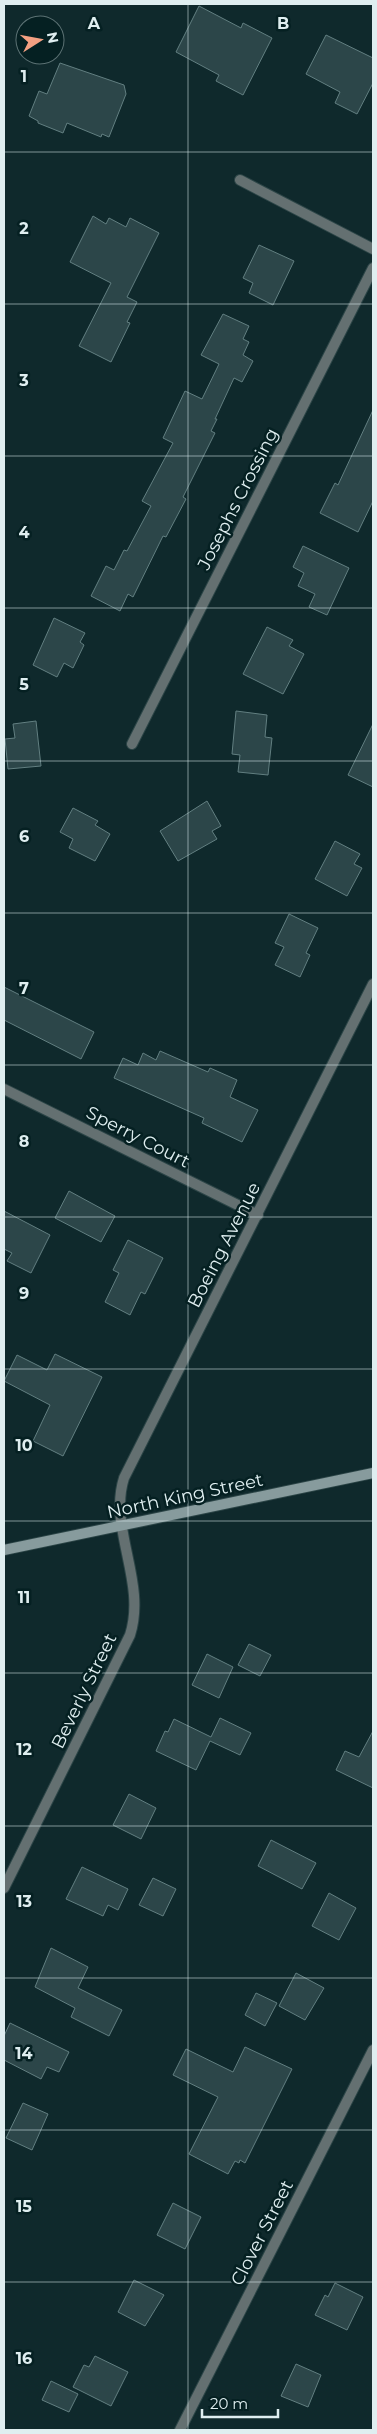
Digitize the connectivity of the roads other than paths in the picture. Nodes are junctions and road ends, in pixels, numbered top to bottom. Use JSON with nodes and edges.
{"nodes":[{"id":1,"x":240,"y":180,"type":"dead end"},
{"id":2,"x":373,"y":249,"type":"edge"},
{"id":3,"x":373,"y":268,"type":"edge"},
{"id":4,"x":132,"y":744,"type":"dead end"},
{"id":5,"x":373,"y":984,"type":"edge"},
{"id":6,"x":4,"y":1089,"type":"edge"},
{"id":7,"x":258,"y":1215,"type":"junction"},
{"id":8,"x":373,"y":1473,"type":"edge"},
{"id":9,"x":123,"y":1525,"type":"junction"},
{"id":10,"x":4,"y":1550,"type":"edge"},
{"id":11,"x":4,"y":1888,"type":"edge"},
{"id":12,"x":373,"y":2050,"type":"edge"},
{"id":13,"x":180,"y":2430,"type":"edge"}],
"edges":[{"from":1,"to":2,"type":"street"},
{"from":3,"to":4,"type":"street","name":"Josephs Crossing"},
{"from":5,"to":7,"type":"street","name":"Boeing Avenue"},
{"from":6,"to":7,"type":"street","name":"Sperry Court"},
{"from":7,"to":9,"type":"street","name":"Boeing Avenue"},
{"from":8,"to":9,"type":"main road","name":"North King Street"},
{"from":9,"to":10,"type":"main road","name":"North King Street"},
{"from":9,"to":11,"type":"street","name":"Beverly Street"},
{"from":12,"to":13,"type":"street","name":"Clover Street"}]}
